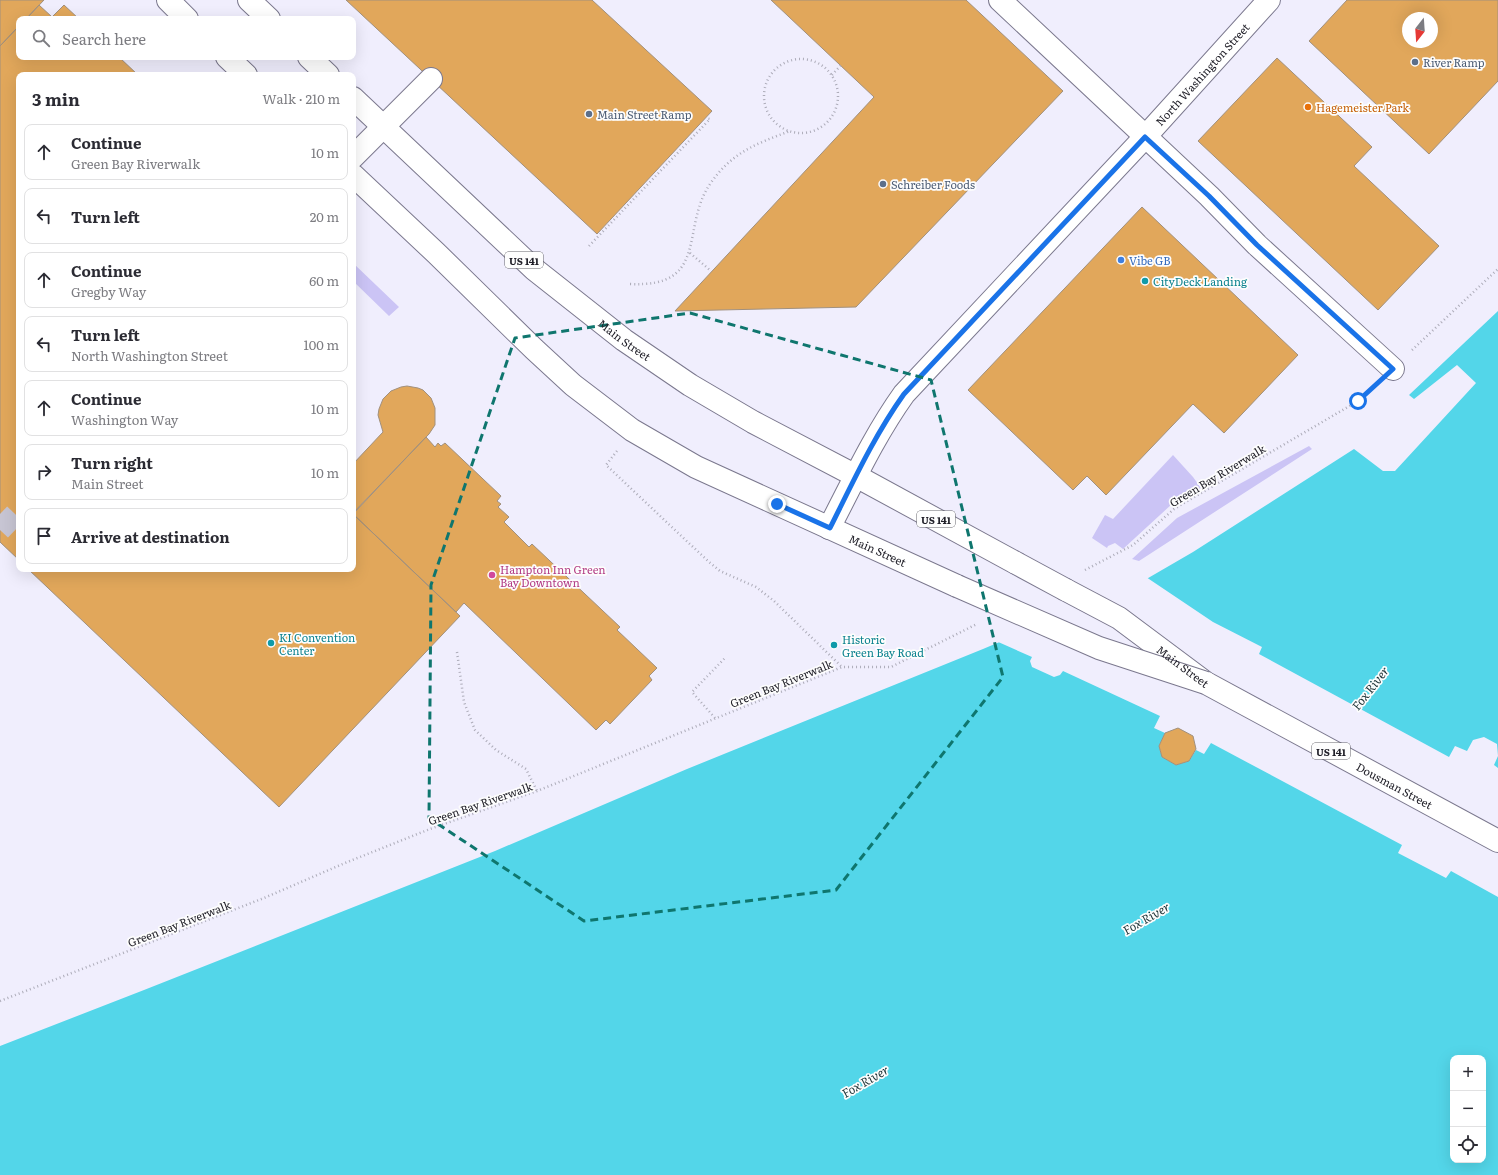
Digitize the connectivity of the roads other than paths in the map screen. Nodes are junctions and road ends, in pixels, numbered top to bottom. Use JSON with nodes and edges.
{"nodes":[{"id":1,"x":168,"y":0,"type":"edge"},
{"id":2,"x":249,"y":0,"type":"edge"},
{"id":3,"x":1000,"y":0,"type":"edge"},
{"id":4,"x":1269,"y":0,"type":"edge"},
{"id":5,"x":185,"y":16,"type":"edge"},
{"id":6,"x":266,"y":16,"type":"edge"},
{"id":7,"x":230,"y":60,"type":"edge"},
{"id":8,"x":312,"y":60,"type":"edge"},
{"id":9,"x":243,"y":72,"type":"edge"},
{"id":10,"x":325,"y":72,"type":"edge"},
{"id":11,"x":431,"y":79,"type":"dead end"},
{"id":12,"x":356,"y":101,"type":"edge"},
{"id":13,"x":384,"y":126,"type":"junction"},
{"id":14,"x":1145,"y":137,"type":"junction"},
{"id":15,"x":356,"y":154,"type":"edge"},
{"id":16,"x":356,"y":178,"type":"edge"},
{"id":17,"x":1393,"y":369,"type":"road end"},
{"id":18,"x":856,"y":476,"type":"junction"},
{"id":19,"x":830,"y":528,"type":"junction"},
{"id":20,"x":1206,"y":683,"type":"junction"},
{"id":21,"x":1498,"y":841,"type":"edge"}],
"edges":[{"from":1,"to":5,"type":"main road"},
{"from":2,"to":6,"type":"main road"},
{"from":3,"to":14,"type":"main road"},
{"from":4,"to":14,"type":"main road","name":"North Washington Street"},
{"from":7,"to":9,"type":"main road"},
{"from":8,"to":10,"type":"main road"},
{"from":11,"to":13,"type":"main road"},
{"from":12,"to":13,"type":"main road","name":"Main Street","number":"US 141"},
{"from":13,"to":15,"type":"main road"},
{"from":13,"to":18,"type":"main road","name":"Main Street","number":"US 141"},
{"from":14,"to":17,"type":"main road"},
{"from":14,"to":18,"type":"main road","name":"North Washington Street"},
{"from":16,"to":19,"type":"main road","name":"Main Street","number":"US 141"},
{"from":18,"to":19,"type":"main road","name":"North Washington Street"},
{"from":18,"to":20,"type":"main road","name":"Main Street","number":"US 141","bridge":true},
{"from":19,"to":20,"type":"main road","name":"Main Street","number":"US 141","bridge":true},
{"from":20,"to":21,"type":"main road","name":"Dousman Street","number":"US 141"}]}
